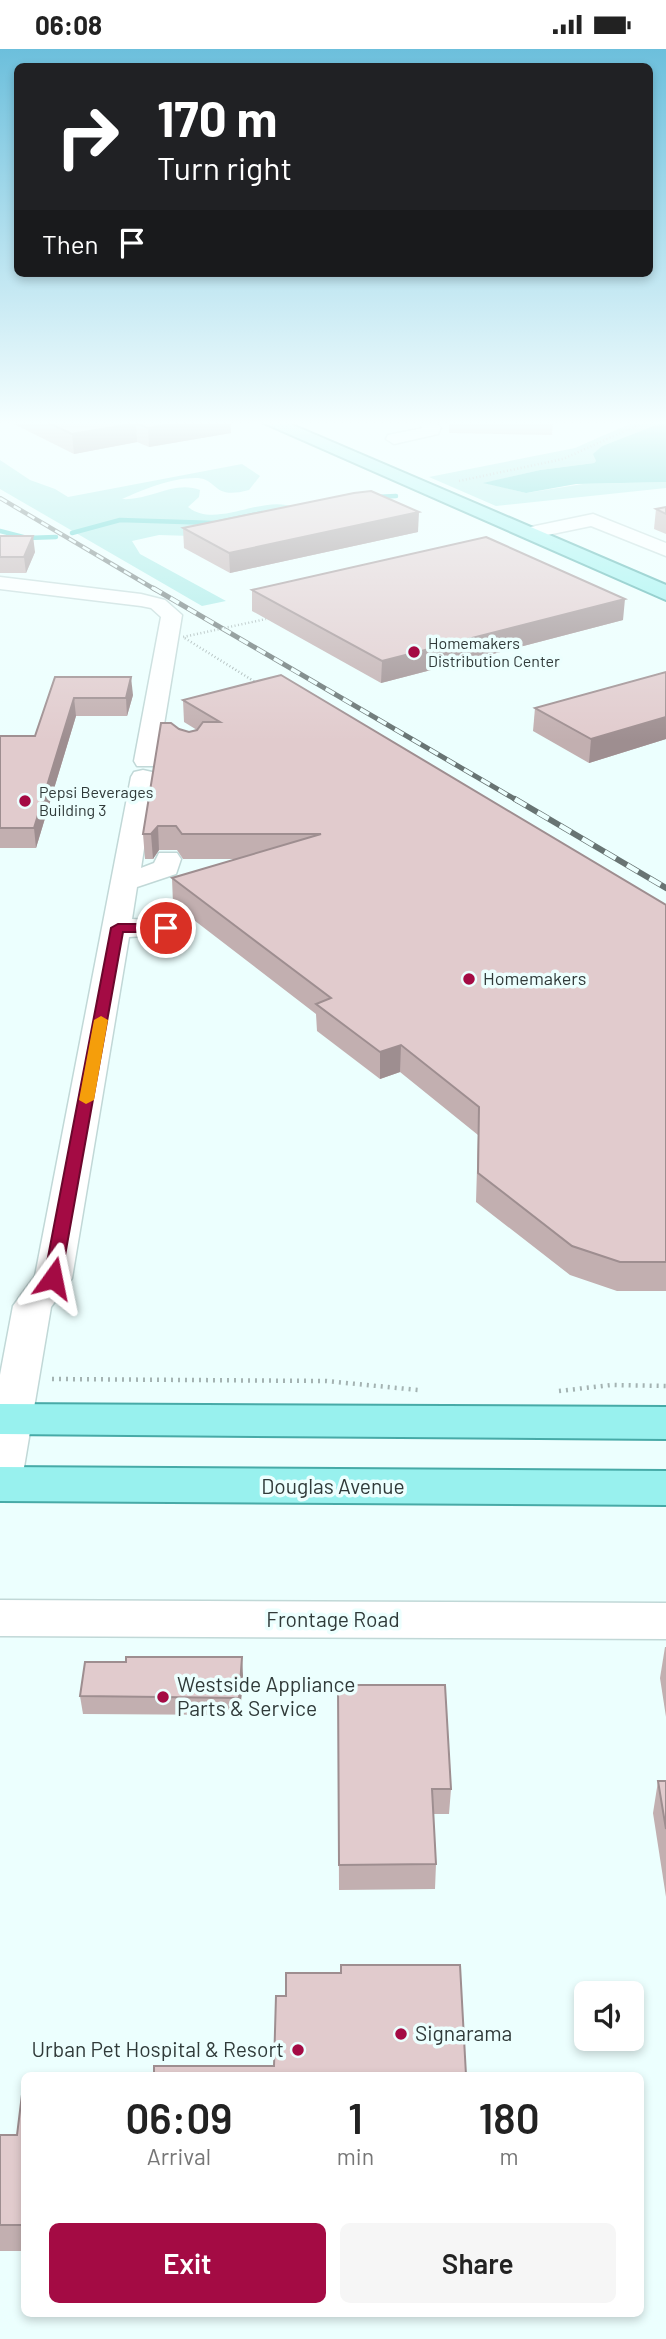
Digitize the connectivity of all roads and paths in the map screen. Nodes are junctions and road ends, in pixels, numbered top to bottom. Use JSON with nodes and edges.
{"nodes":[{"id":1,"x":514,"y":527,"type":"edge"},
{"id":2,"x":544,"y":527,"type":"edge"},
{"id":3,"x":559,"y":527,"type":"edge"},
{"id":4,"x":610,"y":527,"type":"edge"},
{"id":5,"x":549,"y":529,"type":"junction"},
{"id":6,"x":528,"y":533,"type":"junction"},
{"id":7,"x":666,"y":550,"type":"edge"},
{"id":8,"x":666,"y":578,"type":"edge"},
{"id":9,"x":0,"y":583,"type":"edge"},
{"id":10,"x":666,"y":593,"type":"edge"},
{"id":11,"x":266,"y":619,"type":"edge"},
{"id":12,"x":261,"y":685,"type":"edge"},
{"id":13,"x":168,"y":859,"type":"dead end"},
{"id":14,"x":126,"y":882,"type":"junction"},
{"id":15,"x":118,"y":928,"type":"junction"},
{"id":16,"x":166,"y":928,"type":"dead end"},
{"id":17,"x":666,"y":1386,"type":"edge"},
{"id":18,"x":432,"y":1392,"type":"dead end"},
{"id":19,"x":544,"y":1392,"type":"dead end"},
{"id":20,"x":10,"y":1405,"type":"edge"},
{"id":21,"x":666,"y":1423,"type":"edge"},
{"id":22,"x":0,"y":1485,"type":"edge"},
{"id":23,"x":666,"y":1488,"type":"edge"},
{"id":24,"x":0,"y":1618,"type":"edge"},
{"id":25,"x":666,"y":1621,"type":"edge"}],
"edges":[{"from":1,"to":6,"type":"main road"},
{"from":2,"to":5,"type":"main road"},
{"from":3,"to":5,"type":"street"},
{"from":4,"to":7,"type":"street"},
{"from":5,"to":6,"type":"street"},
{"from":5,"to":8,"type":"main road"},
{"from":6,"to":10,"type":"main road"},
{"from":9,"to":14,"type":"street"},
{"from":11,"to":12,"type":"path","bridge":true},
{"from":13,"to":14,"type":"street"},
{"from":14,"to":15,"type":"street"},
{"from":15,"to":16,"type":"street"},
{"from":15,"to":20,"type":"street"},
{"from":17,"to":19,"type":"path"},
{"from":18,"to":20,"type":"path"},
{"from":20,"to":21,"type":"main road"},
{"from":20,"to":22,"type":"street"},
{"from":22,"to":23,"type":"main road","name":"Douglas Avenue"},
{"from":24,"to":25,"type":"street","name":"Frontage Road"}]}
